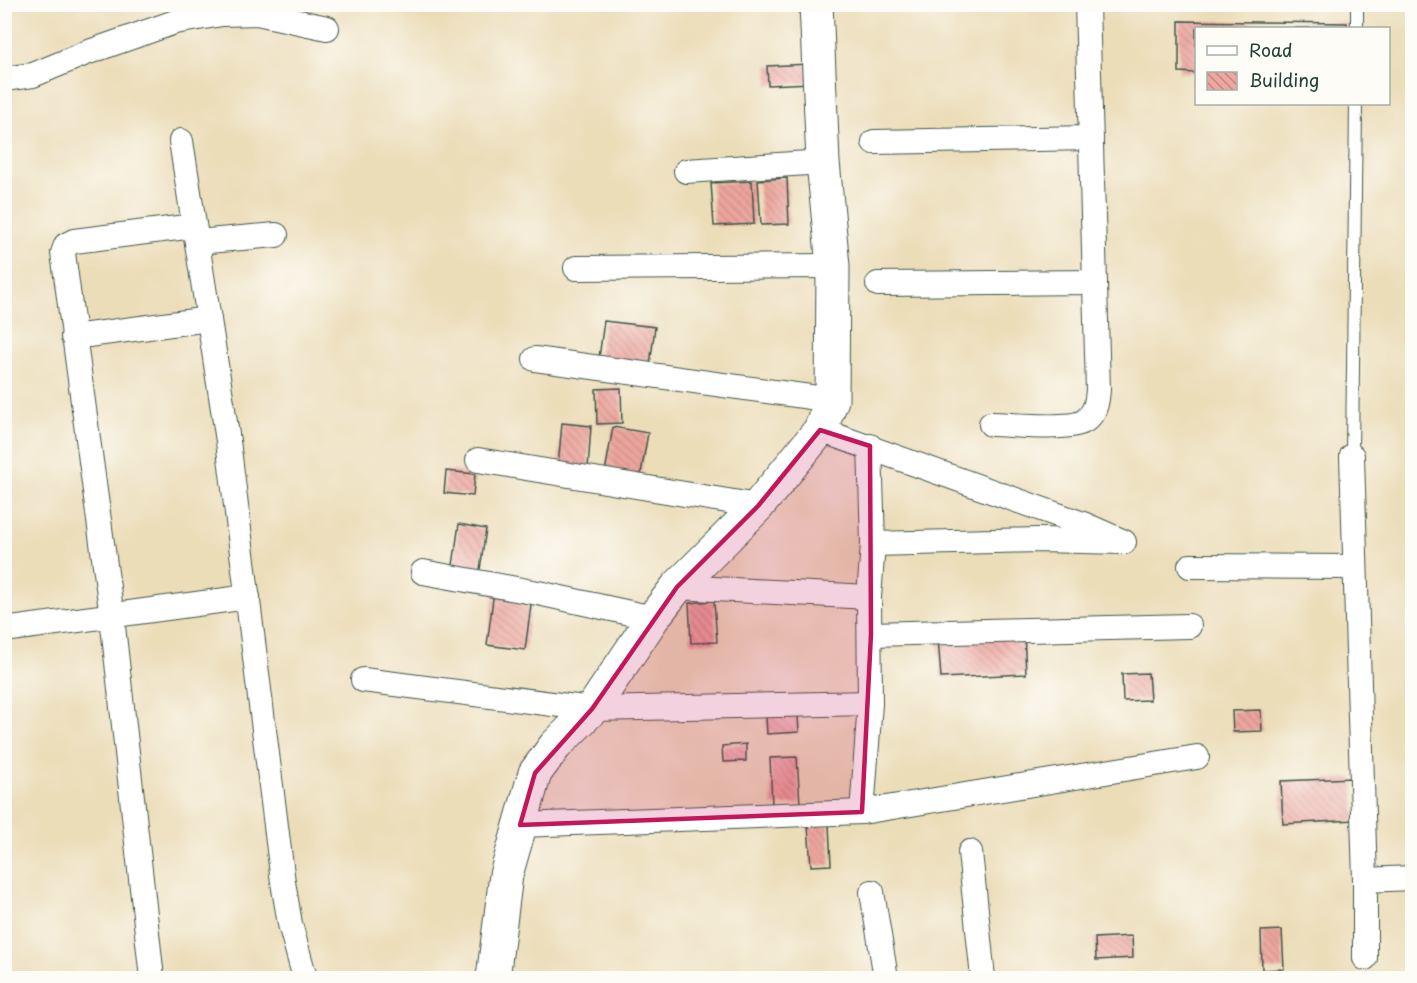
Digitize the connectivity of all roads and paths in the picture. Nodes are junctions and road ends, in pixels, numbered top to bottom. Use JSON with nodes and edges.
{"nodes":[{"id":1,"x":816,"y":4,"type":"edge"},
{"id":2,"x":1087,"y":4,"type":"edge"},
{"id":3,"x":1357,"y":4,"type":"edge"},
{"id":4,"x":1357,"y":27,"type":"edge"},
{"id":5,"x":327,"y":28,"type":"dead end"},
{"id":6,"x":4,"y":79,"type":"edge"},
{"id":7,"x":1356,"y":105,"type":"edge"},
{"id":8,"x":1091,"y":138,"type":"junction"},
{"id":9,"x":181,"y":141,"type":"dead end"},
{"id":10,"x":874,"y":142,"type":"dead end"},
{"id":11,"x":823,"y":162,"type":"junction"},
{"id":12,"x":686,"y":171,"type":"dead end"},
{"id":13,"x":196,"y":234,"type":"junction"},
{"id":14,"x":276,"y":235,"type":"dead end"},
{"id":15,"x":832,"y":266,"type":"junction"},
{"id":16,"x":576,"y":268,"type":"dead end"},
{"id":17,"x":1095,"y":282,"type":"junction"},
{"id":18,"x":878,"y":285,"type":"dead end"},
{"id":19,"x":209,"y":319,"type":"junction"},
{"id":20,"x":73,"y":337,"type":"junction"},
{"id":21,"x":535,"y":359,"type":"dead end"},
{"id":22,"x":826,"y":415,"type":"junction"},
{"id":23,"x":991,"y":423,"type":"dead end"},
{"id":24,"x":870,"y":446,"type":"junction"},
{"id":25,"x":1352,"y":456,"type":"joint"},
{"id":26,"x":478,"y":460,"type":"dead end"},
{"id":27,"x":758,"y":506,"type":"junction"},
{"id":28,"x":873,"y":544,"type":"junction"},
{"id":29,"x":1190,"y":566,"type":"dead end"},
{"id":30,"x":1355,"y":567,"type":"junction"},
{"id":31,"x":423,"y":572,"type":"dead end"},
{"id":32,"x":677,"y":587,"type":"junction"},
{"id":33,"x":248,"y":597,"type":"junction"},
{"id":34,"x":870,"y":597,"type":"junction"},
{"id":35,"x":112,"y":617,"type":"junction"},
{"id":36,"x":653,"y":618,"type":"junction"},
{"id":37,"x":1189,"y":626,"type":"dead end"},
{"id":38,"x":4,"y":630,"type":"edge"},
{"id":39,"x":871,"y":634,"type":"junction"},
{"id":40,"x":363,"y":680,"type":"dead end"},
{"id":41,"x":870,"y":703,"type":"junction"},
{"id":42,"x":592,"y":708,"type":"junction"},
{"id":43,"x":1197,"y":757,"type":"dead end"},
{"id":44,"x":862,"y":812,"type":"junction"},
{"id":45,"x":520,"y":825,"type":"junction"},
{"id":46,"x":970,"y":852,"type":"dead end"},
{"id":47,"x":1413,"y":878,"type":"edge"},
{"id":48,"x":1365,"y":880,"type":"junction"},
{"id":49,"x":872,"y":892,"type":"dead end"},
{"id":50,"x":1365,"y":958,"type":"dead end"},
{"id":51,"x":152,"y":978,"type":"edge"},
{"id":52,"x":305,"y":978,"type":"edge"},
{"id":53,"x":493,"y":978,"type":"edge"},
{"id":54,"x":886,"y":978,"type":"edge"},
{"id":55,"x":983,"y":978,"type":"edge"}],
"edges":[{"from":1,"to":11,"type":"street"},
{"from":2,"to":8,"type":"street"},
{"from":3,"to":4,"type":"lane"},
{"from":5,"to":6,"type":"street"},
{"from":7,"to":25,"type":"lane"},
{"from":8,"to":10,"type":"street"},
{"from":8,"to":17,"type":"street"},
{"from":9,"to":13,"type":"street"},
{"from":11,"to":12,"type":"street"},
{"from":11,"to":15,"type":"street"},
{"from":13,"to":14,"type":"street"},
{"from":13,"to":19,"type":"street"},
{"from":13,"to":20,"type":"street"},
{"from":15,"to":16,"type":"street"},
{"from":15,"to":22,"type":"street"},
{"from":17,"to":18,"type":"street"},
{"from":17,"to":23,"type":"street"},
{"from":19,"to":20,"type":"street"},
{"from":19,"to":33,"type":"street"},
{"from":20,"to":35,"type":"street"},
{"from":21,"to":22,"type":"street"},
{"from":22,"to":24,"type":"street"},
{"from":22,"to":27,"type":"street"},
{"from":24,"to":28,"type":"street"},
{"from":24,"to":28,"type":"street"},
{"from":25,"to":30,"type":"street"},
{"from":26,"to":27,"type":"street"},
{"from":27,"to":32,"type":"street"},
{"from":28,"to":34,"type":"street"},
{"from":29,"to":30,"type":"street"},
{"from":30,"to":48,"type":"street"},
{"from":31,"to":36,"type":"street"},
{"from":32,"to":34,"type":"street"},
{"from":32,"to":36,"type":"street"},
{"from":33,"to":35,"type":"street"},
{"from":33,"to":52,"type":"street"},
{"from":34,"to":39,"type":"street"},
{"from":35,"to":38,"type":"street"},
{"from":35,"to":51,"type":"street"},
{"from":36,"to":42,"type":"street"},
{"from":37,"to":39,"type":"street"},
{"from":39,"to":41,"type":"street"},
{"from":40,"to":42,"type":"street"},
{"from":41,"to":42,"type":"street"},
{"from":41,"to":44,"type":"street"},
{"from":42,"to":45,"type":"street"},
{"from":43,"to":44,"type":"street"},
{"from":44,"to":45,"type":"street"},
{"from":45,"to":53,"type":"street"},
{"from":46,"to":55,"type":"street"},
{"from":47,"to":48,"type":"street"},
{"from":48,"to":50,"type":"street"},
{"from":49,"to":54,"type":"street"}]}
